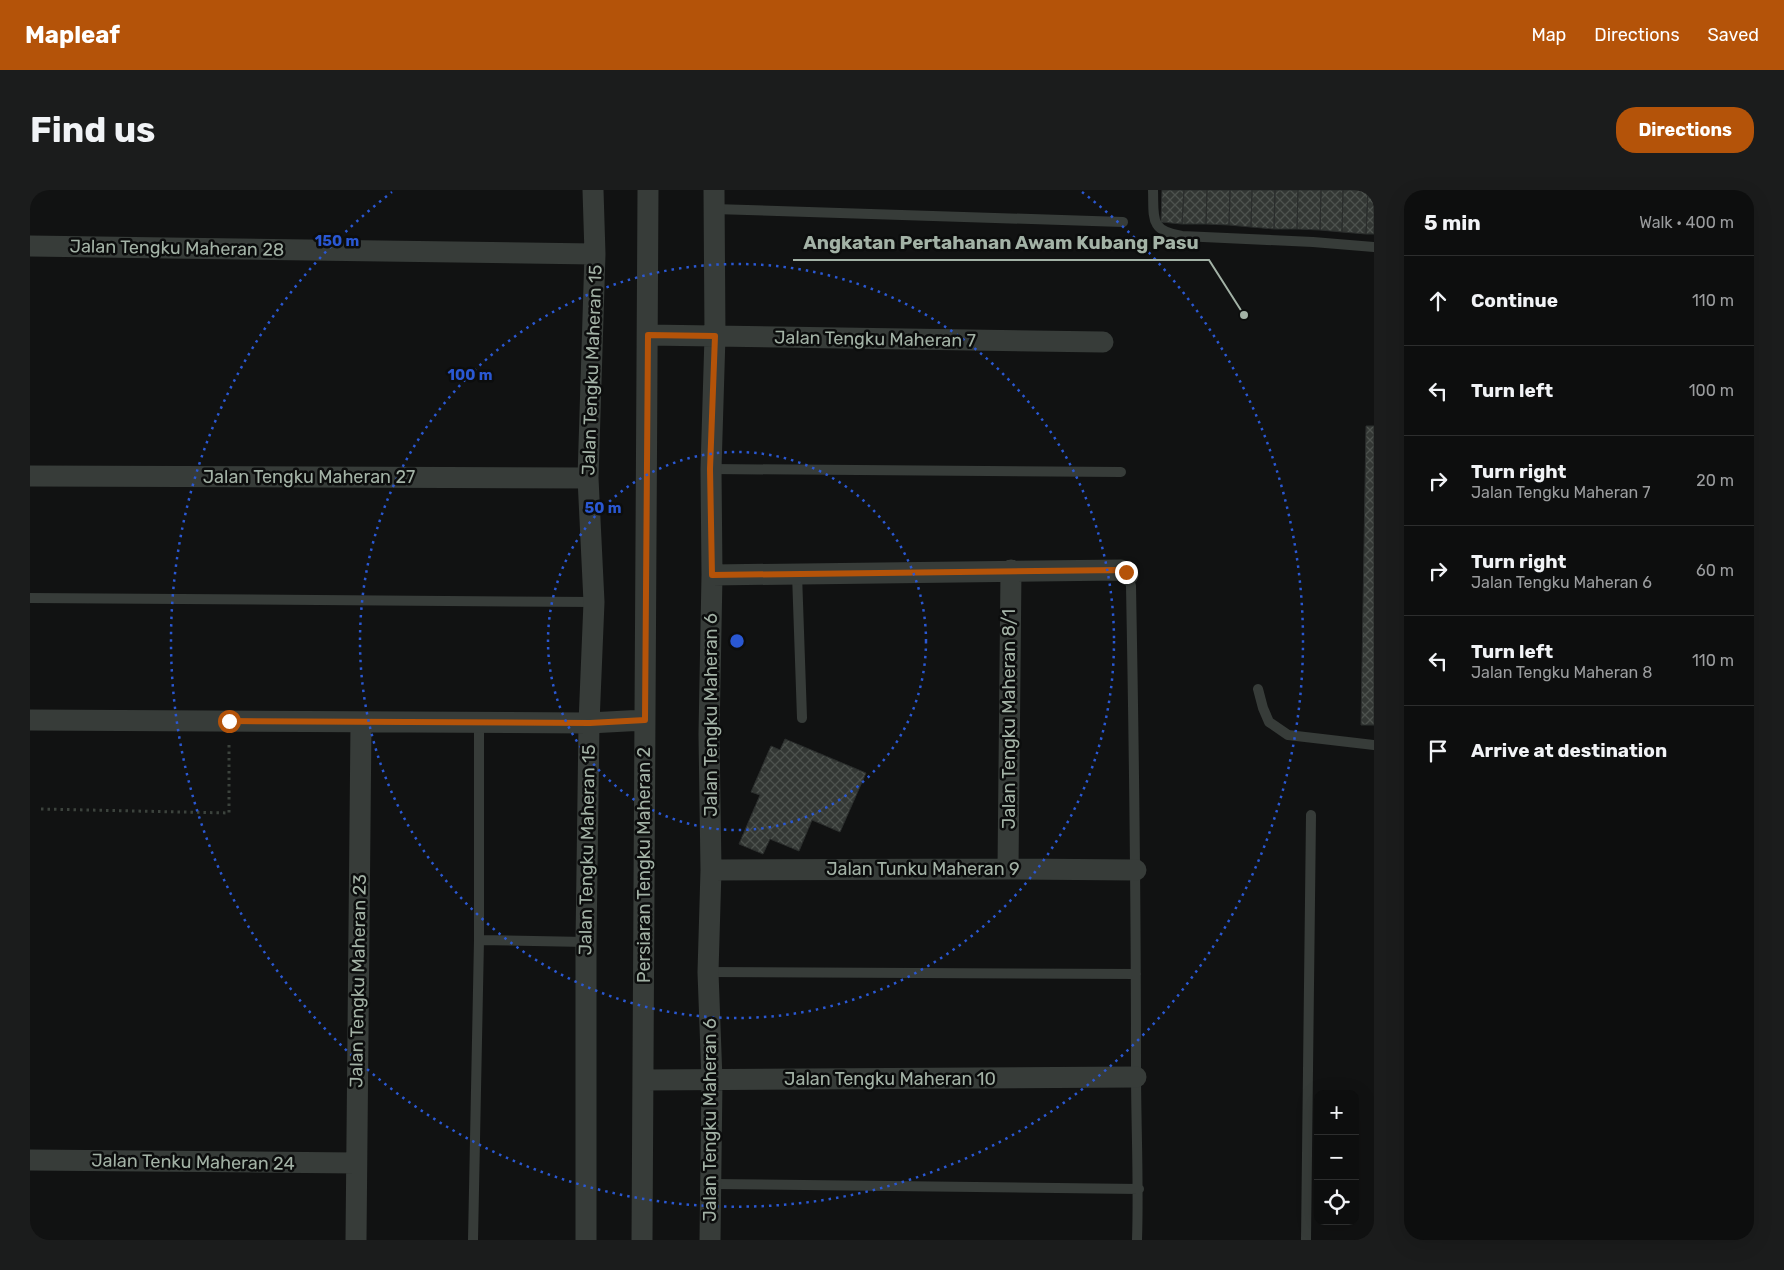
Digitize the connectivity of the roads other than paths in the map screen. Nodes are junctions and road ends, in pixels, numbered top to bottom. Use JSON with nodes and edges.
{"nodes":[{"id":1,"x":594,"y":190,"type":"edge"},
{"id":2,"x":648,"y":190,"type":"edge"},
{"id":3,"x":1153,"y":190,"type":"edge"},
{"id":4,"x":714,"y":200,"type":"edge"},
{"id":5,"x":1123,"y":222,"type":"dead end"},
{"id":6,"x":30,"y":246,"type":"edge"},
{"id":7,"x":1374,"y":247,"type":"edge"},
{"id":8,"x":595,"y":254,"type":"junction"},
{"id":9,"x":648,"y":335,"type":"junction"},
{"id":10,"x":715,"y":336,"type":"junction"},
{"id":11,"x":1103,"y":342,"type":"dead end"},
{"id":12,"x":710,"y":469,"type":"junction"},
{"id":13,"x":1121,"y":472,"type":"dead end"},
{"id":14,"x":30,"y":476,"type":"edge"},
{"id":15,"x":588,"y":478,"type":"junction"},
{"id":16,"x":1011,"y":570,"type":"junction"},
{"id":17,"x":797,"y":574,"type":"junction"},
{"id":18,"x":712,"y":575,"type":"junction"},
{"id":19,"x":1128,"y":575,"type":"joint"},
{"id":20,"x":30,"y":598,"type":"edge"},
{"id":21,"x":594,"y":602,"type":"junction"},
{"id":22,"x":1258,"y":689,"type":"dead end"},
{"id":23,"x":802,"y":718,"type":"dead end"},
{"id":24,"x":30,"y":720,"type":"edge"},
{"id":25,"x":645,"y":720,"type":"junction"},
{"id":26,"x":361,"y":722,"type":"junction"},
{"id":27,"x":479,"y":722,"type":"junction"},
{"id":28,"x":590,"y":723,"type":"junction"},
{"id":29,"x":1374,"y":746,"type":"edge"},
{"id":30,"x":1311,"y":815,"type":"dead end"},
{"id":31,"x":1008,"y":869,"type":"junction"},
{"id":32,"x":710,"y":870,"type":"junction"},
{"id":33,"x":1136,"y":870,"type":"junction"},
{"id":34,"x":479,"y":940,"type":"junction"},
{"id":35,"x":586,"y":942,"type":"junction"},
{"id":36,"x":708,"y":972,"type":"junction"},
{"id":37,"x":1136,"y":974,"type":"junction"},
{"id":38,"x":1136,"y":1077,"type":"junction"},
{"id":39,"x":644,"y":1080,"type":"junction"},
{"id":40,"x":712,"y":1080,"type":"junction"},
{"id":41,"x":30,"y":1160,"type":"edge"},
{"id":42,"x":356,"y":1163,"type":"junction"},
{"id":43,"x":710,"y":1184,"type":"junction"},
{"id":44,"x":1138,"y":1189,"type":"junction"},
{"id":45,"x":356,"y":1240,"type":"edge"},
{"id":46,"x":473,"y":1240,"type":"edge"},
{"id":47,"x":586,"y":1240,"type":"edge"},
{"id":48,"x":642,"y":1240,"type":"edge"},
{"id":49,"x":710,"y":1240,"type":"edge"},
{"id":50,"x":1137,"y":1240,"type":"edge"},
{"id":51,"x":1306,"y":1240,"type":"edge"}],
"edges":[{"from":1,"to":8,"type":"street","name":"Jalan Tengku Maheran 15"},
{"from":2,"to":9,"type":"street","name":"Persiaran Tengku Maheran 2"},
{"from":3,"to":7,"type":"lane"},
{"from":4,"to":5,"type":"lane"},
{"from":4,"to":10,"type":"street","name":"Jalan Tengku Maheran 6"},
{"from":6,"to":8,"type":"street","name":"Jalan Tengku Maheran 28"},
{"from":8,"to":15,"type":"street","name":"Jalan Tengku Maheran 15"},
{"from":9,"to":10,"type":"street","name":"Jalan Tengku Maheran 7"},
{"from":9,"to":25,"type":"street","name":"Persiaran Tengku Maheran 2"},
{"from":10,"to":11,"type":"street","name":"Jalan Tengku Maheran 7"},
{"from":10,"to":12,"type":"street","name":"Jalan Tengku Maheran 6"},
{"from":12,"to":13,"type":"lane"},
{"from":12,"to":18,"type":"street","name":"Jalan Tengku Maheran 6"},
{"from":14,"to":15,"type":"street","name":"Jalan Tengku Maheran 27"},
{"from":15,"to":21,"type":"street","name":"Jalan Tengku Maheran 15"},
{"from":16,"to":17,"type":"street"},
{"from":16,"to":19,"type":"street"},
{"from":16,"to":31,"type":"street","name":"Jalan Tengku Maheran 8/1"},
{"from":17,"to":18,"type":"street"},
{"from":17,"to":23,"type":"lane"},
{"from":18,"to":32,"type":"street","name":"Jalan Tengku Maheran 6"},
{"from":19,"to":33,"type":"lane"},
{"from":20,"to":21,"type":"lane"},
{"from":21,"to":28,"type":"street","name":"Jalan Tengku Maheran 15"},
{"from":22,"to":29,"type":"lane"},
{"from":24,"to":26,"type":"street"},
{"from":25,"to":28,"type":"street"},
{"from":25,"to":39,"type":"street","name":"Persiaran Tengku Maheran 2"},
{"from":26,"to":27,"type":"street"},
{"from":26,"to":42,"type":"street","name":"Jalan Tengku Maheran 23"},
{"from":27,"to":28,"type":"street"},
{"from":27,"to":34,"type":"lane"},
{"from":28,"to":35,"type":"street","name":"Jalan Tengku Maheran 15"},
{"from":30,"to":51,"type":"lane"},
{"from":31,"to":32,"type":"street","name":"Jalan Tunku Maheran 9"},
{"from":31,"to":33,"type":"street","name":"Jalan Tunku Maheran 9"},
{"from":32,"to":36,"type":"street","name":"Jalan Tengku Maheran 6"},
{"from":33,"to":37,"type":"lane"},
{"from":34,"to":35,"type":"lane"},
{"from":34,"to":46,"type":"lane"},
{"from":35,"to":47,"type":"street","name":"Jalan Tengku Maheran 15"},
{"from":36,"to":37,"type":"lane"},
{"from":36,"to":40,"type":"street","name":"Jalan Tengku Maheran 6"},
{"from":37,"to":38,"type":"lane"},
{"from":38,"to":40,"type":"street","name":"Jalan Tengku Maheran 10"},
{"from":38,"to":44,"type":"lane"},
{"from":39,"to":40,"type":"street","name":"Jalan Tengku Maheran 10"},
{"from":39,"to":48,"type":"street","name":"Persiaran Tengku Maheran 2"},
{"from":40,"to":43,"type":"street","name":"Jalan Tengku Maheran 6"},
{"from":41,"to":42,"type":"street","name":"Jalan Tenku Maheran 24"},
{"from":42,"to":45,"type":"street","name":"Jalan Tengku Maheran 23"},
{"from":43,"to":44,"type":"lane"},
{"from":43,"to":49,"type":"street","name":"Jalan Tengku Maheran 6"},
{"from":44,"to":50,"type":"lane"}]}
